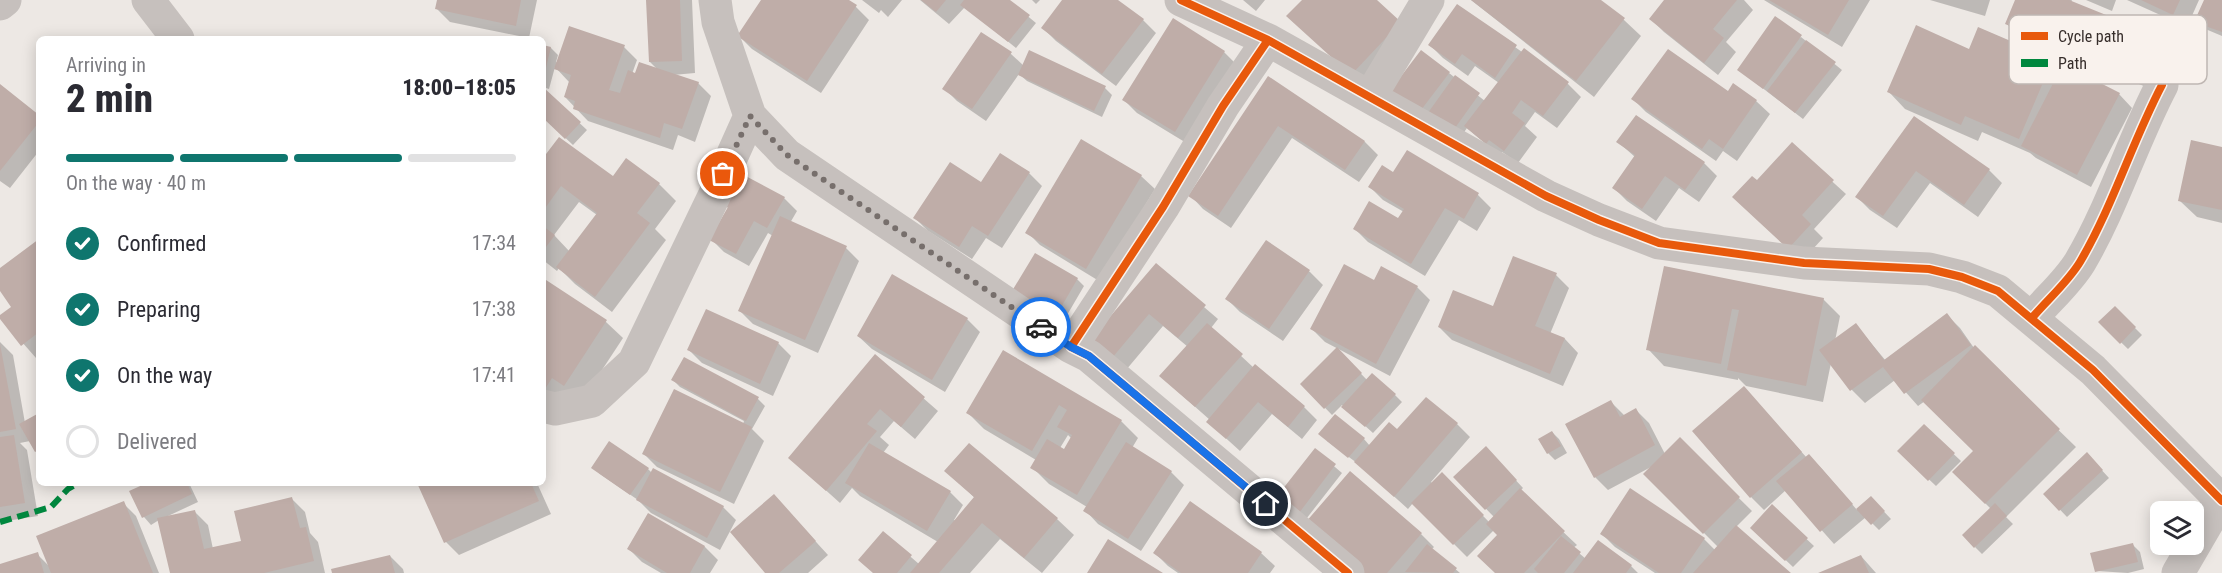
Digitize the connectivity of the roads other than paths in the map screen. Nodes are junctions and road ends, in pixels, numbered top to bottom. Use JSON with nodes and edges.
{"nodes":[{"id":1,"x":5,"y":0,"type":"edge"},
{"id":2,"x":148,"y":0,"type":"edge"},
{"id":3,"x":716,"y":0,"type":"edge"},
{"id":4,"x":1181,"y":0,"type":"edge"},
{"id":5,"x":1428,"y":0,"type":"edge"},
{"id":6,"x":0,"y":4,"type":"edge"},
{"id":7,"x":176,"y":36,"type":"edge"},
{"id":8,"x":1268,"y":40,"type":"junction"},
{"id":9,"x":2162,"y":85,"type":"dead end"},
{"id":10,"x":1370,"y":97,"type":"junction"},
{"id":11,"x":750,"y":116,"type":"junction"},
{"id":12,"x":2032,"y":318,"type":"junction"},
{"id":13,"x":1071,"y":347,"type":"junction"},
{"id":14,"x":546,"y":406,"type":"edge"},
{"id":15,"x":2221,"y":501,"type":"edge"},
{"id":16,"x":1348,"y":573,"type":"edge"},
{"id":17,"x":2178,"y":573,"type":"edge"}],
"edges":[{"from":1,"to":6,"type":"street"},
{"from":2,"to":7,"type":"street"},
{"from":3,"to":11,"type":"street"},
{"from":4,"to":8,"type":"street"},
{"from":5,"to":10,"type":"street"},
{"from":8,"to":10,"type":"street"},
{"from":8,"to":13,"type":"street"},
{"from":9,"to":12,"type":"street"},
{"from":10,"to":12,"type":"street"},
{"from":11,"to":13,"type":"street"},
{"from":11,"to":14,"type":"street"},
{"from":12,"to":15,"type":"street"},
{"from":13,"to":16,"type":"street"},
{"from":15,"to":17,"type":"street"}]}
